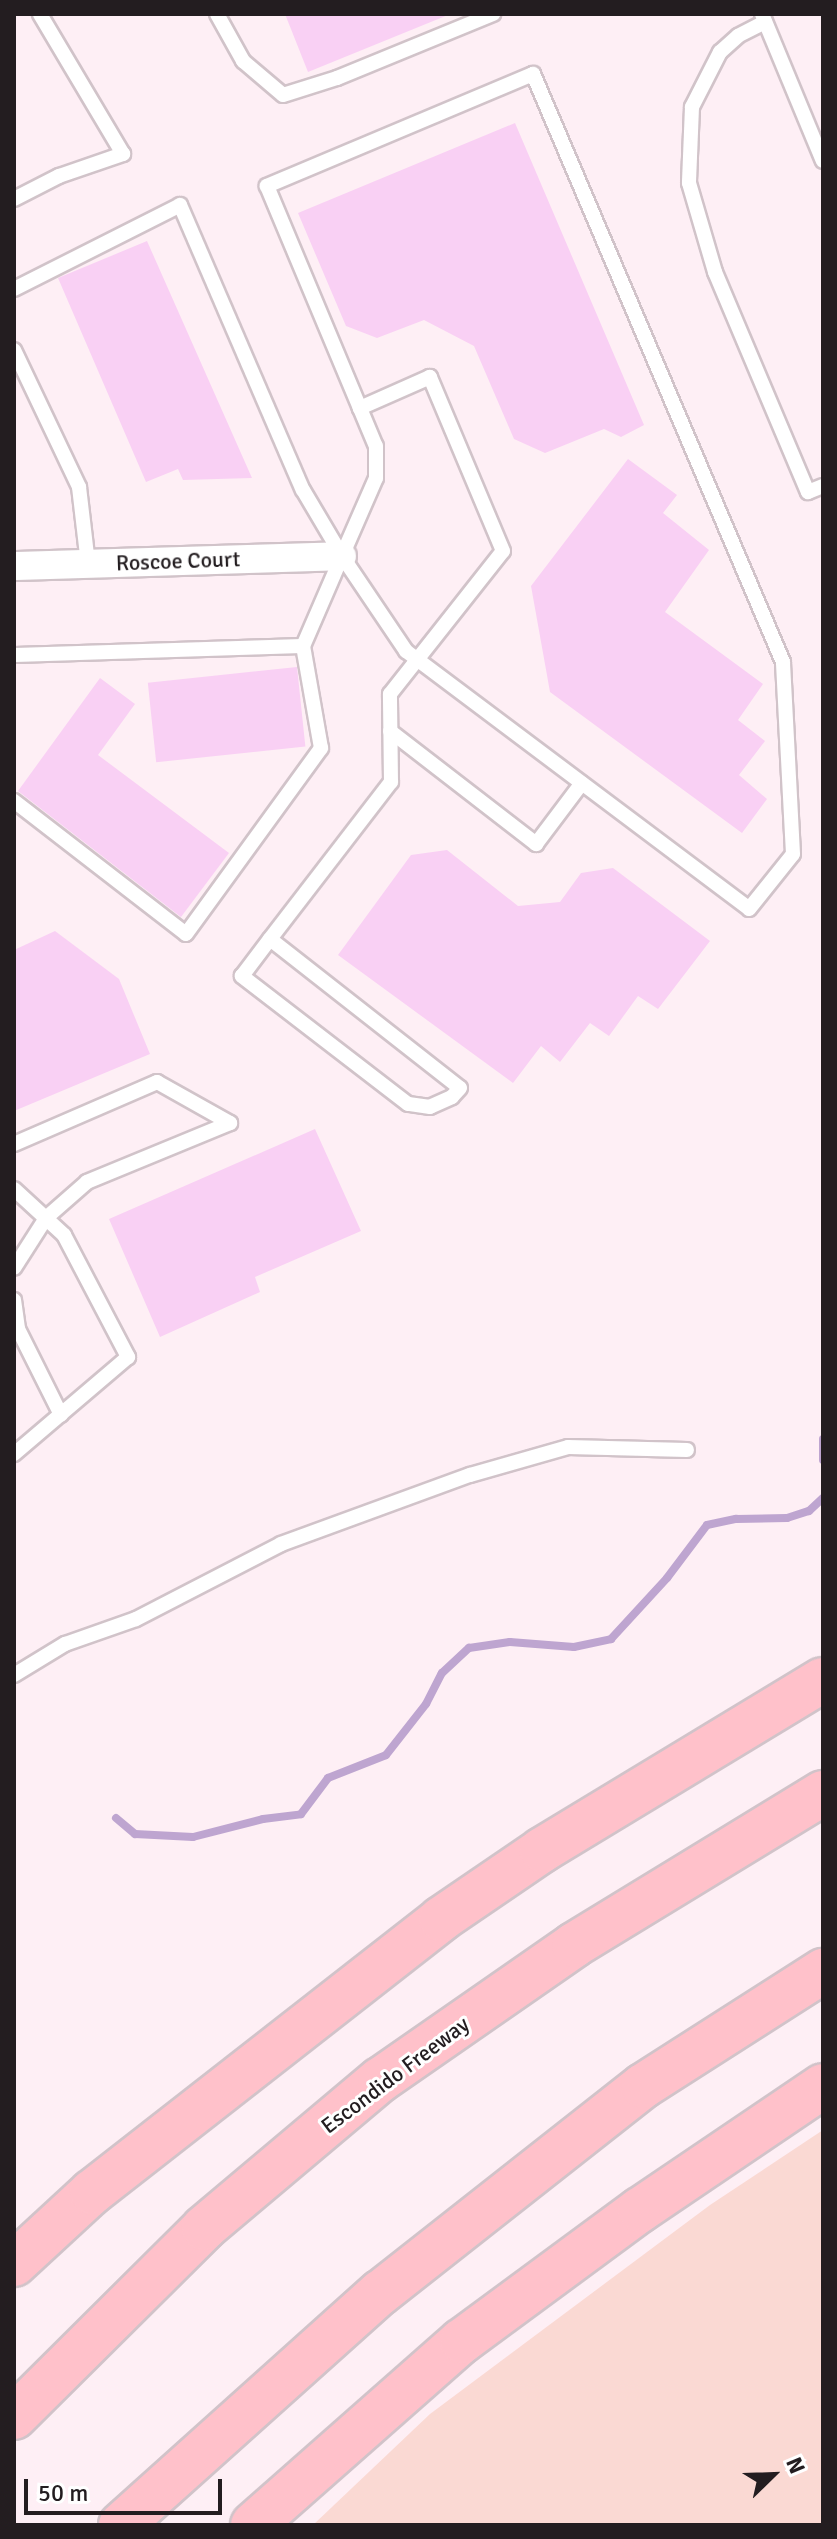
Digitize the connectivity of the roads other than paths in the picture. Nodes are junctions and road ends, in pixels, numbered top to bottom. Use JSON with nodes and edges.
{"nodes":[{"id":1,"x":40,"y":14,"type":"edge"},
{"id":2,"x":217,"y":14,"type":"edge"},
{"id":3,"x":493,"y":14,"type":"edge"},
{"id":4,"x":763,"y":18,"type":"edge"},
{"id":5,"x":823,"y":161,"type":"edge"},
{"id":6,"x":14,"y":199,"type":"edge"},
{"id":7,"x":14,"y":289,"type":"edge"},
{"id":8,"x":14,"y":350,"type":"edge"},
{"id":9,"x":360,"y":408,"type":"junction"},
{"id":10,"x":823,"y":486,"type":"edge"},
{"id":11,"x":342,"y":556,"type":"junction"},
{"id":12,"x":88,"y":564,"type":"junction"},
{"id":13,"x":14,"y":566,"type":"edge"},
{"id":14,"x":303,"y":646,"type":"junction"},
{"id":15,"x":14,"y":655,"type":"edge"},
{"id":16,"x":419,"y":660,"type":"junction"},
{"id":17,"x":390,"y":731,"type":"junction"},
{"id":18,"x":582,"y":783,"type":"junction"},
{"id":19,"x":14,"y":801,"type":"edge"},
{"id":20,"x":270,"y":939,"type":"junction"},
{"id":21,"x":14,"y":1144,"type":"edge"},
{"id":22,"x":14,"y":1189,"type":"edge"},
{"id":23,"x":46,"y":1218,"type":"junction"},
{"id":24,"x":14,"y":1268,"type":"edge"},
{"id":25,"x":14,"y":1300,"type":"edge"},
{"id":26,"x":61,"y":1415,"type":"junction"},
{"id":27,"x":687,"y":1450,"type":"dead end"},
{"id":28,"x":14,"y":1454,"type":"edge"},
{"id":29,"x":14,"y":1675,"type":"edge"},
{"id":30,"x":823,"y":1680,"type":"edge"},
{"id":31,"x":823,"y":1793,"type":"edge"},
{"id":32,"x":823,"y":1971,"type":"edge"},
{"id":33,"x":823,"y":2086,"type":"edge"},
{"id":34,"x":183,"y":2121,"type":"junction"},
{"id":35,"x":14,"y":2264,"type":"edge"},
{"id":36,"x":14,"y":2284,"type":"edge"},
{"id":37,"x":14,"y":2417,"type":"edge"},
{"id":38,"x":121,"y":2525,"type":"edge"},
{"id":39,"x":253,"y":2525,"type":"edge"}],
"edges":[{"from":1,"to":6,"type":"lane"},
{"from":2,"to":3,"type":"lane"},
{"from":4,"to":5,"type":"lane"},
{"from":4,"to":10,"type":"lane"},
{"from":7,"to":11,"type":"lane"},
{"from":8,"to":12,"type":"lane"},
{"from":9,"to":11,"type":"lane"},
{"from":9,"to":16,"type":"lane"},
{"from":9,"to":18,"type":"lane"},
{"from":11,"to":12,"type":"street","name":"Roscoe Court"},
{"from":11,"to":14,"type":"lane"},
{"from":11,"to":16,"type":"lane"},
{"from":12,"to":13,"type":"street","name":"Roscoe Court"},
{"from":14,"to":15,"type":"lane"},
{"from":14,"to":19,"type":"lane"},
{"from":16,"to":17,"type":"lane"},
{"from":16,"to":18,"type":"lane"},
{"from":17,"to":18,"type":"lane"},
{"from":17,"to":20,"type":"lane"},
{"from":20,"to":20,"type":"lane"},
{"from":21,"to":23,"type":"lane"},
{"from":22,"to":23,"type":"lane"},
{"from":23,"to":24,"type":"lane"},
{"from":23,"to":26,"type":"lane"},
{"from":25,"to":26,"type":"lane"},
{"from":26,"to":28,"type":"lane"},
{"from":27,"to":29,"type":"lane"},
{"from":30,"to":34,"type":"highway"},
{"from":31,"to":37,"type":"highway","name":"Escondido Freeway"},
{"from":32,"to":38,"type":"highway"},
{"from":33,"to":39,"type":"highway"},
{"from":34,"to":35,"type":"highway"},
{"from":34,"to":36,"type":"highway"}]}
